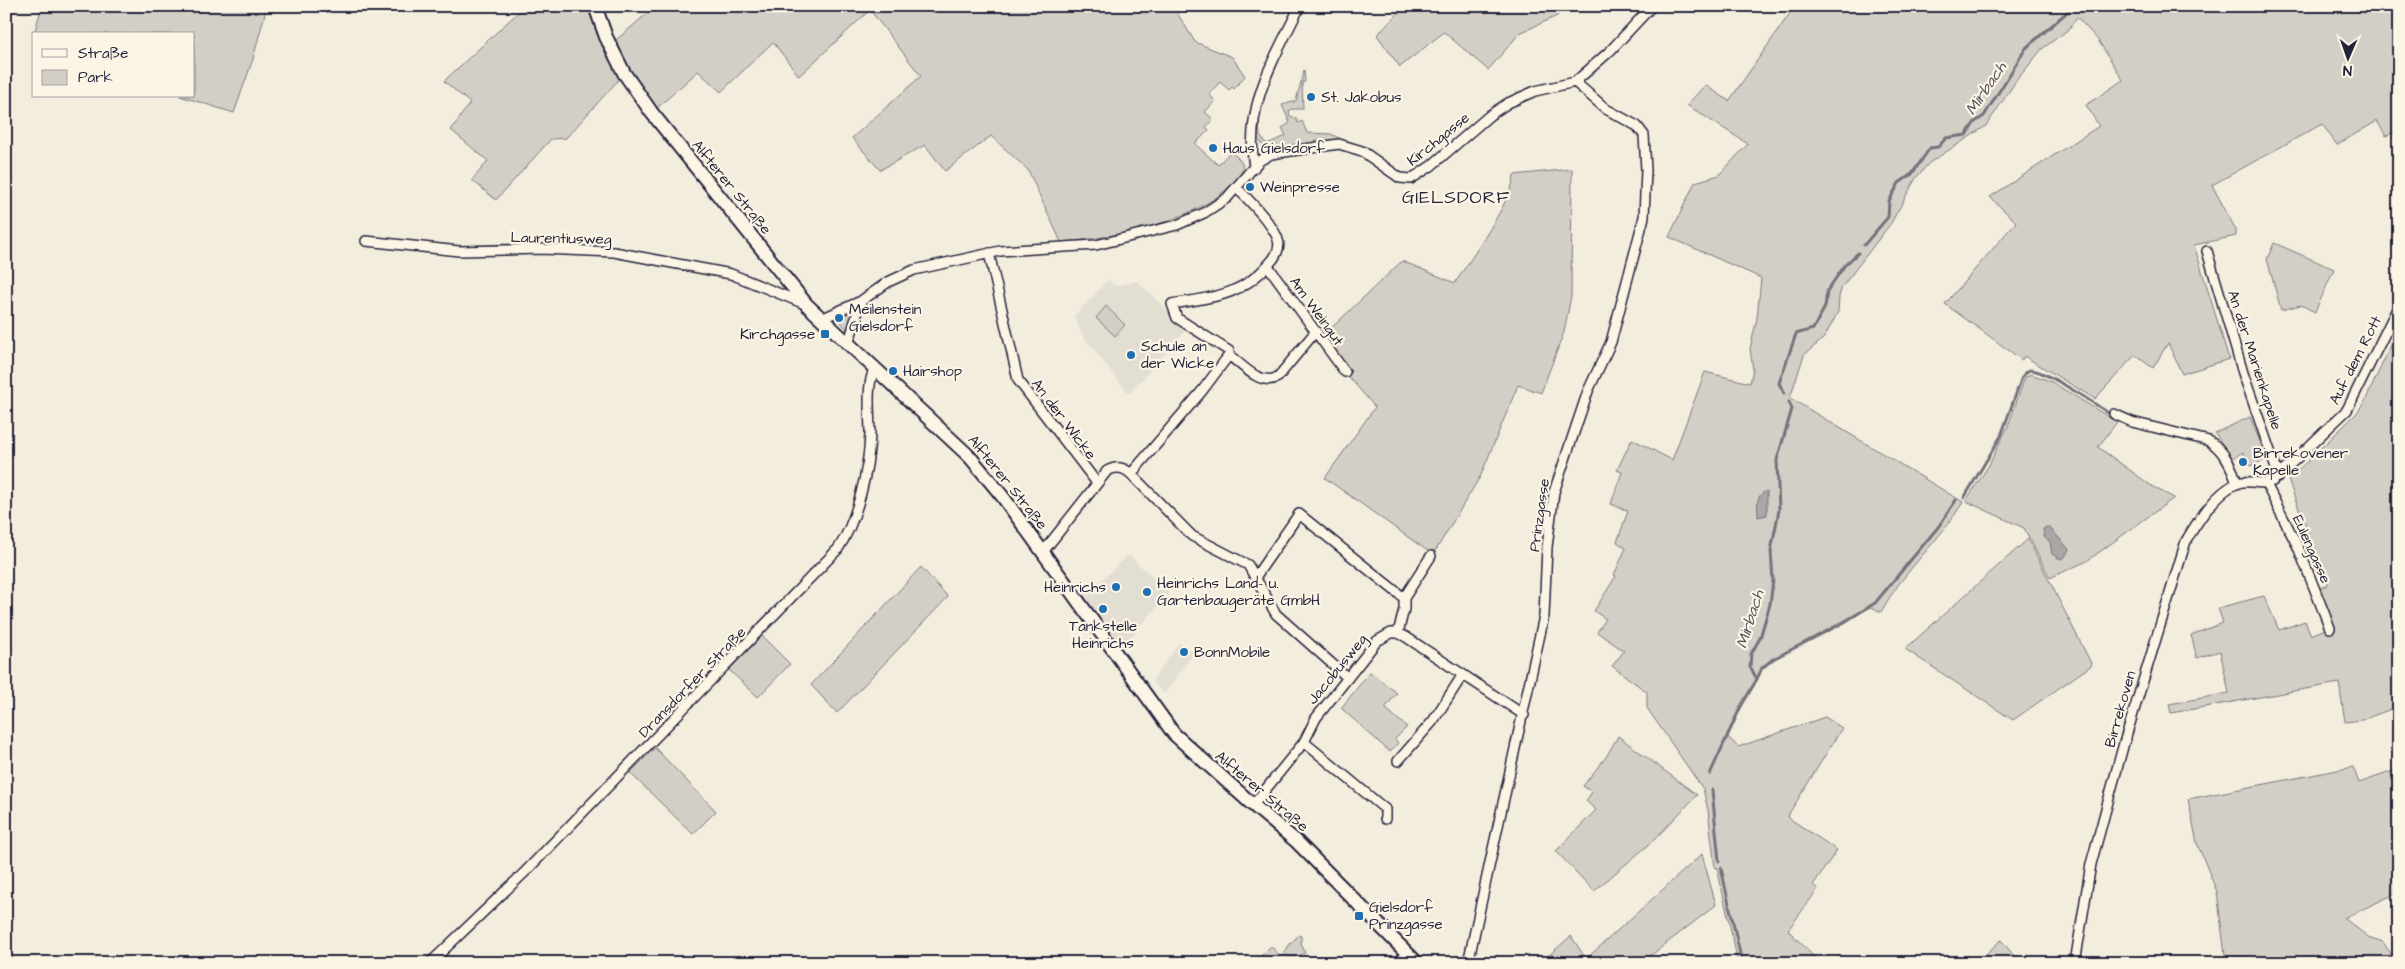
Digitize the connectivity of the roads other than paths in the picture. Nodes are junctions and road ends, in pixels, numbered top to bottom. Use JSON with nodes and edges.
{"nodes":[{"id":1,"x":595,"y":6,"type":"edge"},
{"id":2,"x":1300,"y":6,"type":"edge"},
{"id":3,"x":1652,"y":6,"type":"edge"},
{"id":4,"x":1575,"y":82,"type":"junction"},
{"id":5,"x":1254,"y":168,"type":"junction"},
{"id":6,"x":1237,"y":188,"type":"junction"},
{"id":7,"x":366,"y":241,"type":"dead end"},
{"id":8,"x":2207,"y":251,"type":"dead end"},
{"id":9,"x":988,"y":253,"type":"junction"},
{"id":10,"x":1268,"y":266,"type":"junction"},
{"id":11,"x":861,"y":301,"type":"junction"},
{"id":12,"x":807,"y":305,"type":"junction"},
{"id":13,"x":2399,"y":305,"type":"edge"},
{"id":14,"x":821,"y":319,"type":"junction"},
{"id":15,"x":1316,"y":332,"type":"junction"},
{"id":16,"x":848,"y":345,"type":"junction"},
{"id":17,"x":1229,"y":356,"type":"junction"},
{"id":18,"x":874,"y":369,"type":"junction"},
{"id":19,"x":1345,"y":372,"type":"dead end"},
{"id":20,"x":2114,"y":414,"type":"dead end"},
{"id":21,"x":1131,"y":474,"type":"junction"},
{"id":22,"x":2279,"y":477,"type":"junction"},
{"id":23,"x":1097,"y":483,"type":"junction"},
{"id":24,"x":2237,"y":484,"type":"junction"},
{"id":25,"x":2266,"y":484,"type":"junction"},
{"id":26,"x":1043,"y":552,"type":"junction"},
{"id":27,"x":1431,"y":556,"type":"dead end"},
{"id":28,"x":1256,"y":576,"type":"junction"},
{"id":29,"x":1404,"y":598,"type":"junction"},
{"id":30,"x":2330,"y":628,"type":"dead end"},
{"id":31,"x":1398,"y":633,"type":"junction"},
{"id":32,"x":1462,"y":676,"type":"junction"},
{"id":33,"x":1348,"y":678,"type":"junction"},
{"id":34,"x":1524,"y":715,"type":"junction"},
{"id":35,"x":1304,"y":742,"type":"junction"},
{"id":36,"x":1398,"y":761,"type":"dead end"},
{"id":37,"x":1253,"y":806,"type":"junction"},
{"id":38,"x":1385,"y":819,"type":"dead end"},
{"id":39,"x":430,"y":963,"type":"edge"},
{"id":40,"x":1417,"y":963,"type":"edge"},
{"id":41,"x":1468,"y":963,"type":"edge"},
{"id":42,"x":2075,"y":963,"type":"edge"}],
"edges":[{"from":1,"to":12,"type":"street","name":"Alfterer Straße"},
{"from":2,"to":5,"type":"street"},
{"from":3,"to":4,"type":"street","name":"Kirchgasse"},
{"from":4,"to":5,"type":"street","name":"Kirchgasse"},
{"from":4,"to":34,"type":"street","name":"Prinzgasse"},
{"from":5,"to":6,"type":"street","name":"Kirchgasse"},
{"from":6,"to":9,"type":"street","name":"Kirchgasse"},
{"from":6,"to":10,"type":"street"},
{"from":7,"to":12,"type":"street","name":"Laurentiusweg"},
{"from":8,"to":22,"type":"street","name":"An der Marienkapelle"},
{"from":9,"to":11,"type":"street","name":"Kirchgasse"},
{"from":9,"to":23,"type":"street","name":"An der Wicke"},
{"from":10,"to":15,"type":"street","name":"Am Weingut"},
{"from":10,"to":17,"type":"street"},
{"from":11,"to":14,"type":"street","name":"Kirchgasse"},
{"from":11,"to":16,"type":"street"},
{"from":12,"to":14,"type":"street","name":"Alfterer Straße"},
{"from":13,"to":22,"type":"street","name":"Auf dem Rott"},
{"from":14,"to":16,"type":"street","name":"Alfterer Straße"},
{"from":15,"to":17,"type":"street"},
{"from":15,"to":19,"type":"street","name":"Am Weingut"},
{"from":16,"to":18,"type":"street","name":"Alfterer Straße"},
{"from":17,"to":21,"type":"street"},
{"from":18,"to":26,"type":"street","name":"Alfterer Straße"},
{"from":18,"to":39,"type":"street","name":"Dransdorfer Straße"},
{"from":20,"to":24,"type":"street"},
{"from":21,"to":23,"type":"street"},
{"from":21,"to":28,"type":"street"},
{"from":22,"to":25,"type":"street","name":"Auf dem Rott"},
{"from":23,"to":26,"type":"street"},
{"from":24,"to":25,"type":"street"},
{"from":24,"to":42,"type":"street","name":"Birrekoven"},
{"from":25,"to":30,"type":"street","name":"Eulengasse"},
{"from":26,"to":37,"type":"street","name":"Alfterer Straße"},
{"from":27,"to":29,"type":"street"},
{"from":28,"to":29,"type":"street"},
{"from":28,"to":33,"type":"street"},
{"from":29,"to":31,"type":"street"},
{"from":31,"to":32,"type":"street"},
{"from":31,"to":33,"type":"street","name":"Jacobusweg"},
{"from":32,"to":34,"type":"street"},
{"from":32,"to":36,"type":"street"},
{"from":33,"to":35,"type":"street","name":"Jacobusweg"},
{"from":34,"to":41,"type":"street","name":"Prinzgasse"},
{"from":35,"to":37,"type":"street","name":"Jacobusweg"},
{"from":35,"to":38,"type":"street"},
{"from":37,"to":40,"type":"street","name":"Alfterer Straße"}]}
